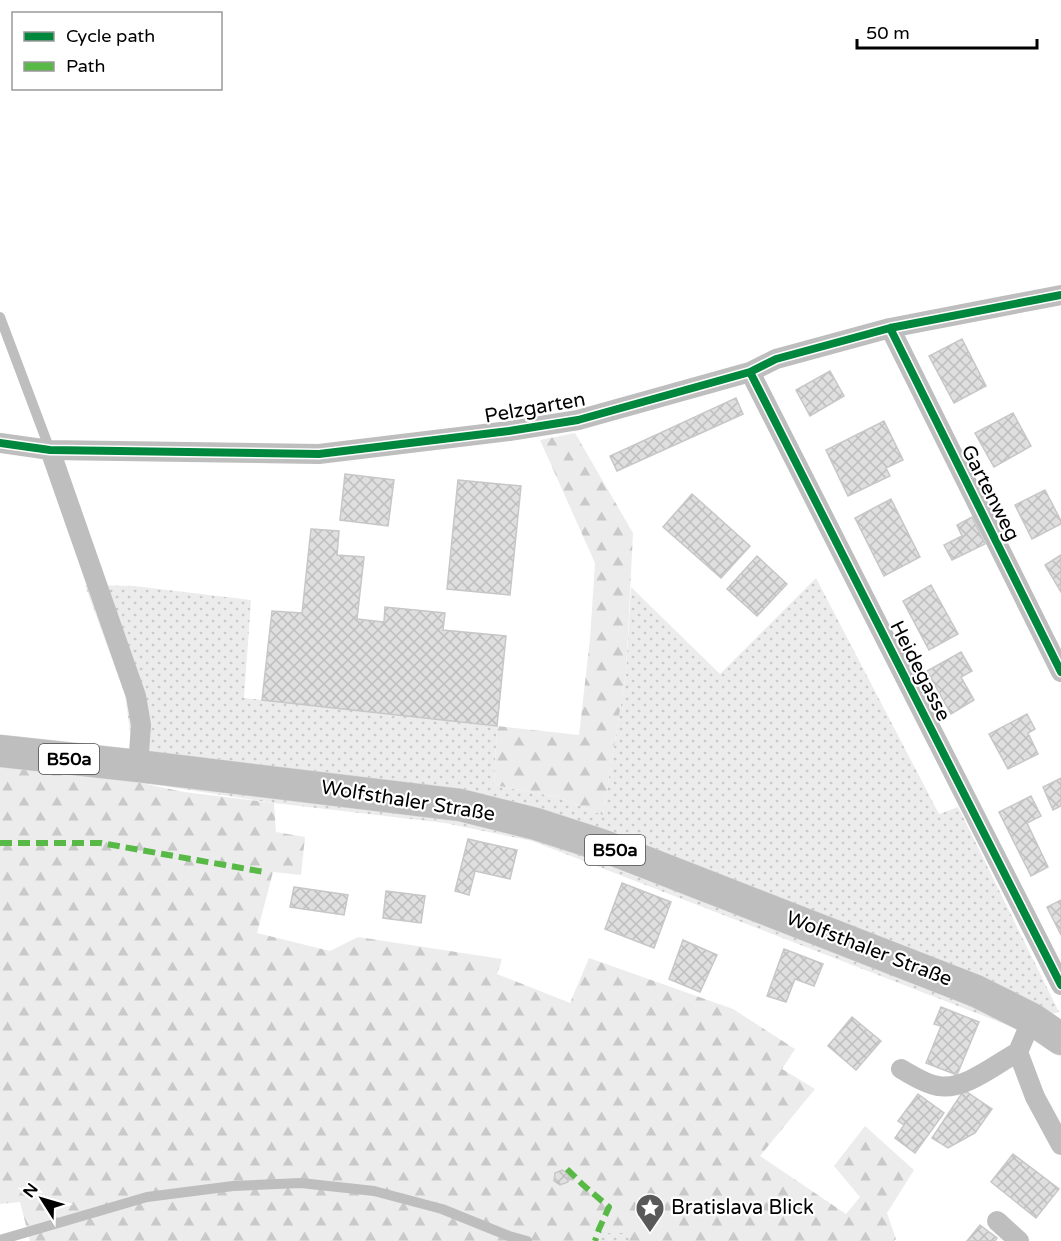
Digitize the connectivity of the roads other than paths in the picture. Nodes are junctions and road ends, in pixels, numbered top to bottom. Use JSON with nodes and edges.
{"nodes":[{"id":1,"x":1061,"y":295,"type":"edge"},
{"id":2,"x":0,"y":317,"type":"edge"},
{"id":3,"x":890,"y":328,"type":"junction"},
{"id":4,"x":750,"y":372,"type":"junction"},
{"id":5,"x":0,"y":443,"type":"edge"},
{"id":6,"x":50,"y":450,"type":"junction"},
{"id":7,"x":1061,"y":672,"type":"edge"},
{"id":8,"x":0,"y":751,"type":"edge"},
{"id":9,"x":138,"y":766,"type":"junction"},
{"id":10,"x":1061,"y":985,"type":"edge"},
{"id":11,"x":1032,"y":1019,"type":"junction"},
{"id":12,"x":1061,"y":1039,"type":"edge"},
{"id":13,"x":1018,"y":1052,"type":"junction"},
{"id":14,"x":901,"y":1069,"type":"dead end"},
{"id":15,"x":1061,"y":1145,"type":"edge"},
{"id":16,"x":997,"y":1221,"type":"dead end"},
{"id":17,"x":0,"y":1240,"type":"edge"},
{"id":18,"x":527,"y":1241,"type":"edge"},
{"id":19,"x":1019,"y":1241,"type":"edge"}],
"edges":[{"from":1,"to":3,"type":"street","name":"Pelzgarten"},
{"from":2,"to":6,"type":"lane"},
{"from":3,"to":4,"type":"street","name":"Pelzgarten"},
{"from":3,"to":7,"type":"street","name":"Gartenweg"},
{"from":4,"to":6,"type":"street","name":"Pelzgarten"},
{"from":4,"to":10,"type":"street","name":"Heidegasse"},
{"from":5,"to":6,"type":"street","name":"Pelzgarten"},
{"from":6,"to":9,"type":"street"},
{"from":8,"to":9,"type":"main road","name":"Wolfsthaler Straße","number":"B50a"},
{"from":9,"to":11,"type":"main road","name":"Wolfsthaler Straße","number":"B50a"},
{"from":11,"to":12,"type":"main road","name":"Wolfsthaler Straße","number":"B50a"},
{"from":11,"to":13,"type":"street"},
{"from":13,"to":14,"type":"street"},
{"from":13,"to":15,"type":"street"},
{"from":16,"to":19,"type":"street"},
{"from":17,"to":18,"type":"lane"}]}
